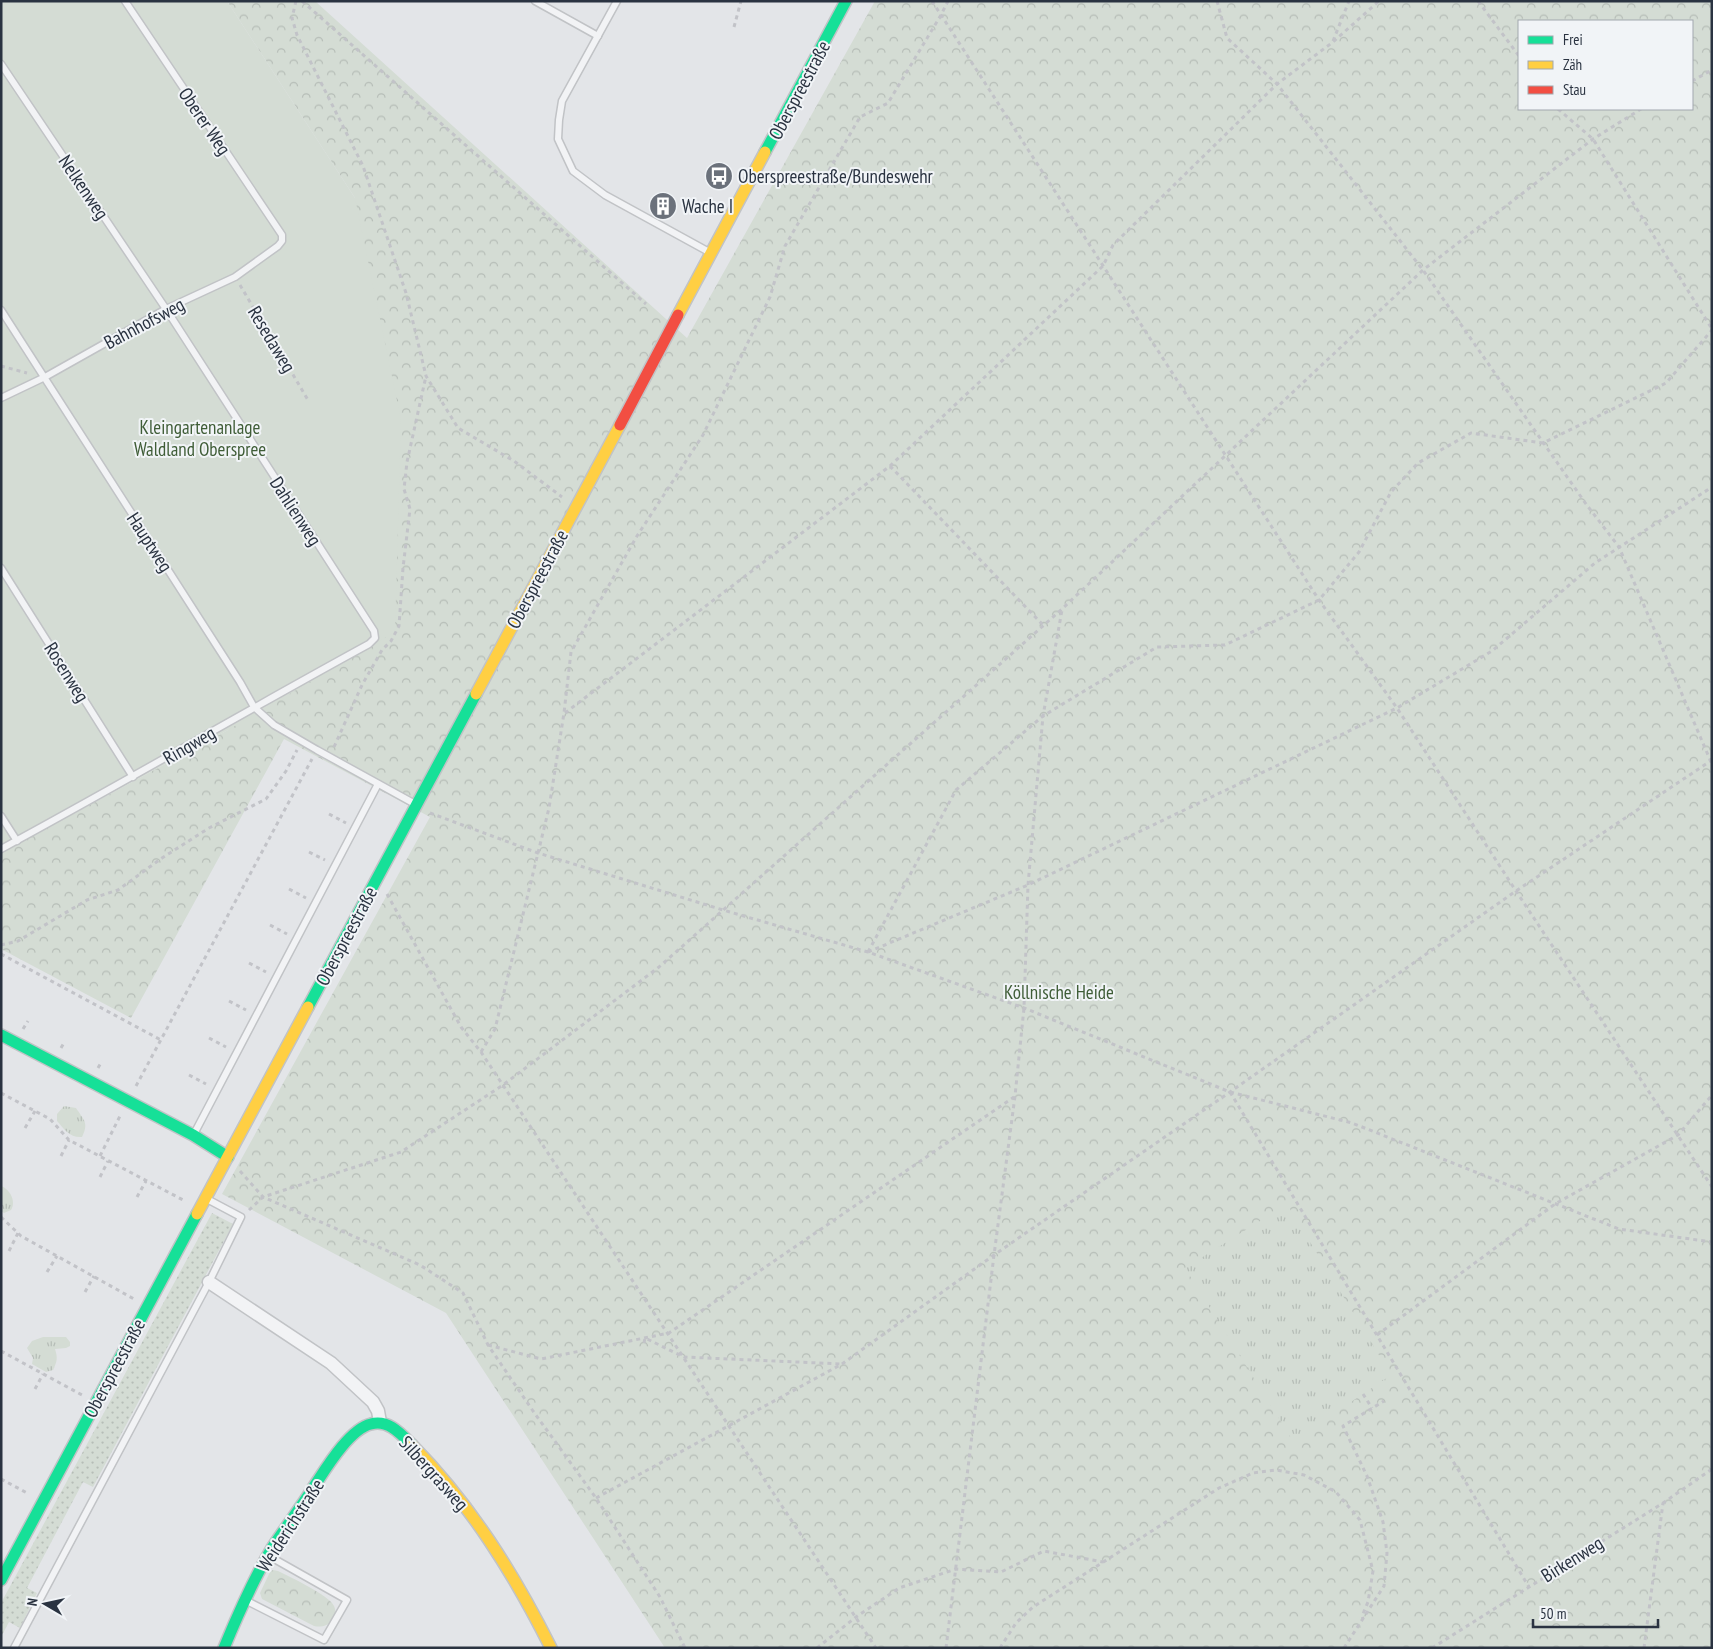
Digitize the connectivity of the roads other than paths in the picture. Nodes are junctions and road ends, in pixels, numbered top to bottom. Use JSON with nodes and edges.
{"nodes":[{"id":1,"x":124,"y":1,"type":"edge"},
{"id":2,"x":535,"y":1,"type":"edge"},
{"id":3,"x":617,"y":1,"type":"edge"},
{"id":4,"x":846,"y":1,"type":"edge"},
{"id":5,"x":598,"y":36,"type":"junction"},
{"id":6,"x":1,"y":64,"type":"edge"},
{"id":7,"x":282,"y":241,"type":"joint"},
{"id":8,"x":710,"y":253,"type":"junction"},
{"id":9,"x":166,"y":309,"type":"junction"},
{"id":10,"x":1,"y":310,"type":"edge"},
{"id":11,"x":45,"y":377,"type":"junction"},
{"id":12,"x":1,"y":398,"type":"edge"},
{"id":13,"x":1,"y":568,"type":"edge"},
{"id":14,"x":375,"y":638,"type":"joint"},
{"id":15,"x":254,"y":707,"type":"junction"},
{"id":16,"x":133,"y":777,"type":"junction"},
{"id":17,"x":378,"y":784,"type":"junction"},
{"id":18,"x":416,"y":804,"type":"junction"},
{"id":19,"x":1,"y":816,"type":"edge"},
{"id":20,"x":17,"y":840,"type":"junction"},
{"id":21,"x":1,"y":849,"type":"edge"},
{"id":22,"x":1,"y":1035,"type":"edge"},
{"id":23,"x":193,"y":1135,"type":"junction"},
{"id":24,"x":228,"y":1157,"type":"junction"},
{"id":25,"x":206,"y":1198,"type":"junction"},
{"id":26,"x":209,"y":1282,"type":"junction"},
{"id":27,"x":380,"y":1422,"type":"junction"},
{"id":28,"x":268,"y":1555,"type":"junction"},
{"id":29,"x":1,"y":1580,"type":"edge"},
{"id":30,"x":244,"y":1600,"type":"junction"},
{"id":31,"x":14,"y":1648,"type":"edge"},
{"id":32,"x":224,"y":1648,"type":"edge"},
{"id":33,"x":551,"y":1648,"type":"edge"}],
"edges":[{"from":1,"to":7,"type":"lane","name":"Oberer Weg"},
{"from":2,"to":5,"type":"lane"},
{"from":3,"to":5,"type":"lane"},
{"from":4,"to":8,"type":"main road","name":"Oberspreestraße"},
{"from":5,"to":8,"type":"lane"},
{"from":6,"to":9,"type":"lane","name":"Nelkenweg"},
{"from":7,"to":9,"type":"lane","name":"Bahnhofsweg"},
{"from":8,"to":18,"type":"main road","name":"Oberspreestraße"},
{"from":9,"to":11,"type":"lane","name":"Bahnhofsweg"},
{"from":9,"to":14,"type":"lane","name":"Dahlienweg"},
{"from":10,"to":11,"type":"lane","name":"Hauptweg"},
{"from":11,"to":12,"type":"lane","name":"Bahnhofsweg"},
{"from":11,"to":15,"type":"lane","name":"Hauptweg"},
{"from":13,"to":16,"type":"lane","name":"Rosenweg"},
{"from":14,"to":15,"type":"lane","name":"Ringweg"},
{"from":15,"to":16,"type":"lane","name":"Ringweg"},
{"from":15,"to":17,"type":"lane","name":"Hauptweg"},
{"from":16,"to":20,"type":"lane","name":"Ringweg"},
{"from":17,"to":18,"type":"lane","name":"Hauptweg"},
{"from":17,"to":23,"type":"lane"},
{"from":18,"to":24,"type":"main road","name":"Oberspreestraße"},
{"from":19,"to":20,"type":"lane"},
{"from":20,"to":21,"type":"lane","name":"Ringweg"},
{"from":22,"to":23,"type":"main road"},
{"from":23,"to":24,"type":"main road"},
{"from":24,"to":25,"type":"main road","name":"Oberspreestraße"},
{"from":25,"to":26,"type":"lane"},
{"from":25,"to":29,"type":"main road","name":"Oberspreestraße"},
{"from":26,"to":27,"type":"street","name":"Silbergrasweg"},
{"from":26,"to":31,"type":"lane"},
{"from":27,"to":28,"type":"main road","name":"Weiderichstraße"},
{"from":27,"to":33,"type":"main road","name":"Silbergrasweg"},
{"from":28,"to":30,"type":"main road","name":"Weiderichstraße"},
{"from":28,"to":30,"type":"lane"},
{"from":30,"to":32,"type":"main road","name":"Weiderichstraße"}]}
